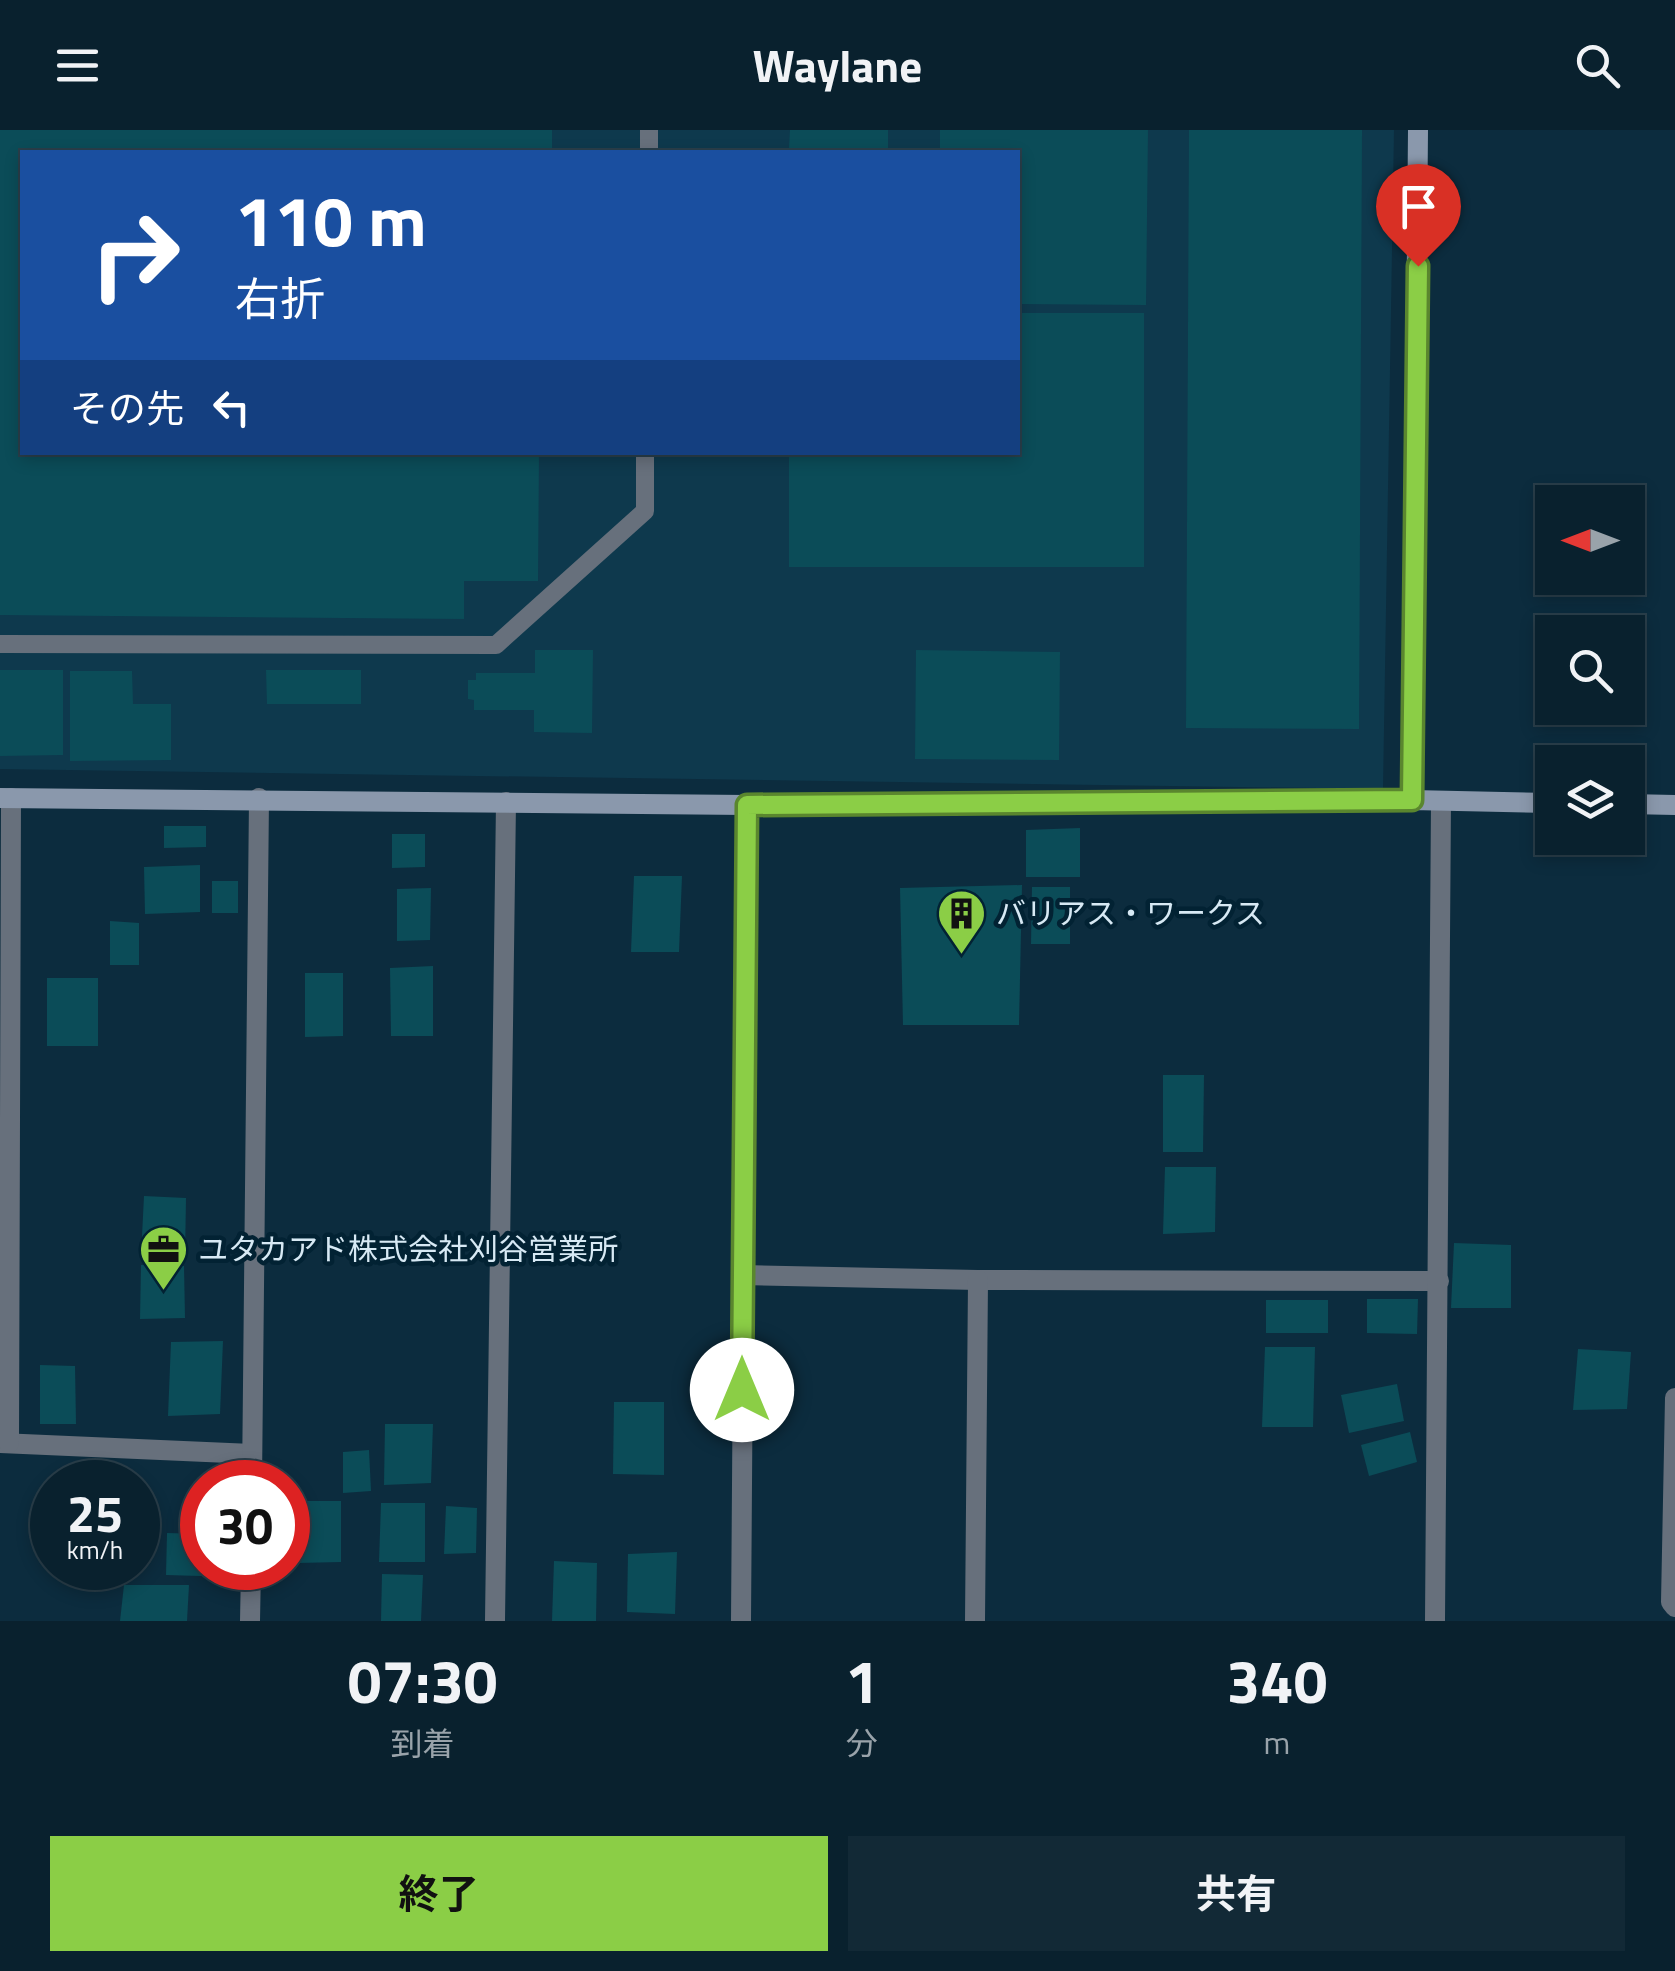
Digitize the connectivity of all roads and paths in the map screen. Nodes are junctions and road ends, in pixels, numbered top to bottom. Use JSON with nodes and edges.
{"nodes":[{"id":1,"x":1418,"y":130,"type":"edge"},
{"id":2,"x":645,"y":455,"type":"edge"},
{"id":3,"x":0,"y":644,"type":"edge"},
{"id":4,"x":6,"y":798,"type":"edge"},
{"id":5,"x":259,"y":798,"type":"junction"},
{"id":6,"x":1412,"y":800,"type":"junction"},
{"id":7,"x":1441,"y":800,"type":"junction"},
{"id":8,"x":506,"y":802,"type":"junction"},
{"id":9,"x":1535,"y":803,"type":"edge"},
{"id":10,"x":1645,"y":804,"type":"edge"},
{"id":11,"x":747,"y":805,"type":"junction"},
{"id":12,"x":1675,"y":805,"type":"edge"},
{"id":13,"x":743,"y":1274,"type":"junction"},
{"id":14,"x":978,"y":1280,"type":"junction"},
{"id":15,"x":1439,"y":1281,"type":"junction"},
{"id":16,"x":1675,"y":1398,"type":"edge"},
{"id":17,"x":4,"y":1443,"type":"edge"},
{"id":18,"x":252,"y":1454,"type":"junction"},
{"id":19,"x":252,"y":1460,"type":"edge"},
{"id":20,"x":251,"y":1590,"type":"edge"},
{"id":21,"x":1675,"y":1606,"type":"edge"},
{"id":22,"x":250,"y":1621,"type":"edge"},
{"id":23,"x":495,"y":1621,"type":"edge"},
{"id":24,"x":741,"y":1621,"type":"edge"},
{"id":25,"x":975,"y":1621,"type":"edge"},
{"id":26,"x":1434,"y":1621,"type":"edge"}],
"edges":[{"from":1,"to":6,"type":"street"},
{"from":2,"to":3,"type":"lane"},
{"from":4,"to":5,"type":"street"},
{"from":4,"to":17,"type":"street"},
{"from":5,"to":8,"type":"street"},
{"from":5,"to":18,"type":"street"},
{"from":6,"to":7,"type":"street"},
{"from":6,"to":11,"type":"street"},
{"from":7,"to":9,"type":"street"},
{"from":7,"to":15,"type":"street"},
{"from":8,"to":11,"type":"street"},
{"from":8,"to":23,"type":"street"},
{"from":10,"to":12,"type":"street"},
{"from":11,"to":13,"type":"street"},
{"from":13,"to":14,"type":"street"},
{"from":13,"to":24,"type":"street"},
{"from":14,"to":15,"type":"street"},
{"from":14,"to":25,"type":"street"},
{"from":15,"to":26,"type":"street"},
{"from":16,"to":21,"type":"street"},
{"from":17,"to":18,"type":"street"},
{"from":18,"to":19,"type":"street"},
{"from":20,"to":22,"type":"street"}]}
